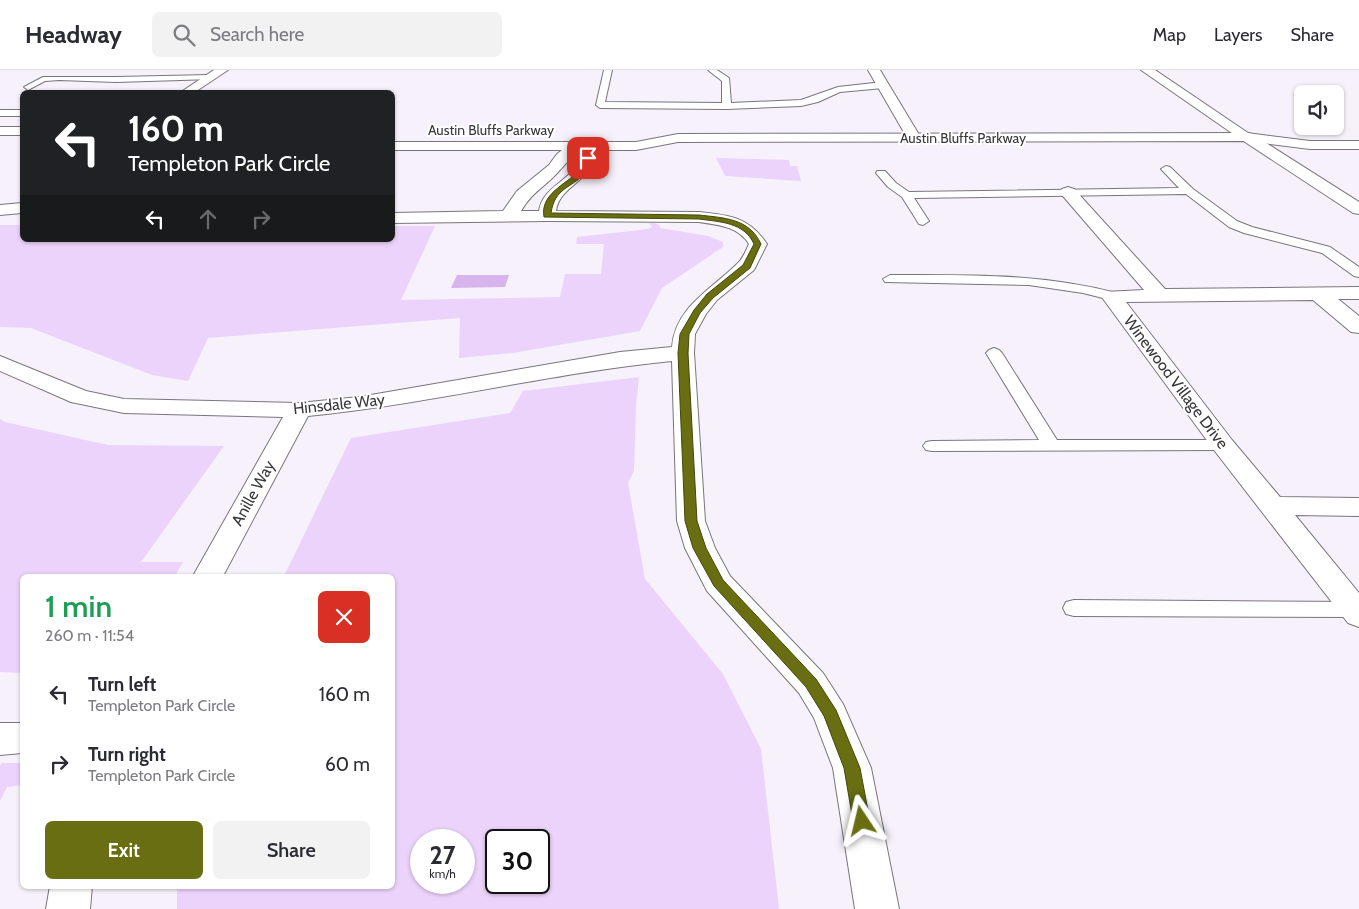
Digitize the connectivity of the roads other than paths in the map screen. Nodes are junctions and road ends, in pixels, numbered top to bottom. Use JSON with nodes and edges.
{"nodes":[{"id":1,"x":222,"y":70,"type":"edge"},
{"id":2,"x":608,"y":70,"type":"edge"},
{"id":3,"x":712,"y":70,"type":"edge"},
{"id":4,"x":874,"y":70,"type":"edge"},
{"id":5,"x":1147,"y":70,"type":"edge"},
{"id":6,"x":210,"y":78,"type":"junction"},
{"id":7,"x":80,"y":80,"type":"junction"},
{"id":8,"x":162,"y":80,"type":"junction"},
{"id":9,"x":883,"y":85,"type":"junction"},
{"id":10,"x":28,"y":87,"type":"dead end"},
{"id":11,"x":64,"y":88,"type":"dead end"},
{"id":12,"x":150,"y":88,"type":"dead end"},
{"id":13,"x":190,"y":90,"type":"edge"},
{"id":14,"x":727,"y":106,"type":"junction"},
{"id":15,"x":0,"y":113,"type":"edge"},
{"id":16,"x":20,"y":113,"type":"edge"},
{"id":17,"x":1294,"y":130,"type":"edge"},
{"id":18,"x":0,"y":131,"type":"edge"},
{"id":19,"x":20,"y":131,"type":"edge"},
{"id":20,"x":645,"y":132,"type":"dead end"},
{"id":21,"x":1247,"y":137,"type":"junction"},
{"id":22,"x":678,"y":138,"type":"junction"},
{"id":23,"x":914,"y":138,"type":"junction"},
{"id":24,"x":1359,"y":145,"type":"edge"},
{"id":25,"x":395,"y":146,"type":"edge"},
{"id":26,"x":576,"y":146,"type":"junction"},
{"id":27,"x":1166,"y":170,"type":"dead end"},
{"id":28,"x":881,"y":173,"type":"dead end"},
{"id":29,"x":1190,"y":191,"type":"junction"},
{"id":30,"x":1068,"y":192,"type":"junction"},
{"id":31,"x":906,"y":195,"type":"junction"},
{"id":32,"x":20,"y":208,"type":"edge"},
{"id":33,"x":1359,"y":209,"type":"edge"},
{"id":34,"x":0,"y":210,"type":"edge"},
{"id":35,"x":509,"y":216,"type":"junction"},
{"id":36,"x":547,"y":216,"type":"junction"},
{"id":37,"x":395,"y":218,"type":"edge"},
{"id":38,"x":923,"y":221,"type":"dead end"},
{"id":39,"x":1359,"y":273,"type":"edge"},
{"id":40,"x":890,"y":278,"type":"dead end"},
{"id":41,"x":1359,"y":293,"type":"edge"},
{"id":42,"x":1319,"y":294,"type":"junction"},
{"id":43,"x":1111,"y":296,"type":"junction"},
{"id":44,"x":1160,"y":296,"type":"junction"},
{"id":45,"x":1359,"y":327,"type":"edge"},
{"id":46,"x":683,"y":353,"type":"junction"},
{"id":47,"x":994,"y":353,"type":"dead end"},
{"id":48,"x":0,"y":363,"type":"edge"},
{"id":49,"x":299,"y":410,"type":"junction"},
{"id":50,"x":1051,"y":445,"type":"junction"},
{"id":51,"x":1223,"y":445,"type":"junction"},
{"id":52,"x":932,"y":446,"type":"dead end"},
{"id":53,"x":1272,"y":506,"type":"junction"},
{"id":54,"x":1359,"y":507,"type":"edge"},
{"id":55,"x":209,"y":574,"type":"edge"},
{"id":56,"x":1074,"y":608,"type":"dead end"},
{"id":57,"x":1357,"y":613,"type":"edge"},
{"id":58,"x":20,"y":738,"type":"edge"},
{"id":59,"x":0,"y":739,"type":"edge"},
{"id":60,"x":70,"y":889,"type":"edge"},
{"id":61,"x":68,"y":909,"type":"edge"},
{"id":62,"x":877,"y":909,"type":"edge"}],
"edges":[{"from":1,"to":6,"type":"street"},
{"from":2,"to":14,"type":"lane"},
{"from":3,"to":14,"type":"lane"},
{"from":4,"to":9,"type":"street"},
{"from":5,"to":21,"type":"street"},
{"from":6,"to":8,"type":"lane"},
{"from":6,"to":13,"type":"street"},
{"from":7,"to":8,"type":"lane"},
{"from":7,"to":10,"type":"lane"},
{"from":7,"to":11,"type":"lane"},
{"from":8,"to":12,"type":"lane"},
{"from":9,"to":14,"type":"lane"},
{"from":9,"to":23,"type":"street"},
{"from":15,"to":16,"type":"lane"},
{"from":17,"to":21,"type":"street","name":"Austin Bluffs Parkway"},
{"from":18,"to":19,"type":"street"},
{"from":20,"to":22,"type":"street","name":"Austin Bluffs Parkway"},
{"from":21,"to":23,"type":"street","name":"Austin Bluffs Parkway"},
{"from":21,"to":24,"type":"street","name":"Austin Bluffs Parkway"},
{"from":21,"to":33,"type":"street"},
{"from":22,"to":23,"type":"street","name":"Austin Bluffs Parkway"},
{"from":22,"to":26,"type":"street","name":"Austin Bluffs Parkway"},
{"from":25,"to":26,"type":"street","name":"Austin Bluffs Parkway"},
{"from":26,"to":35,"type":"street"},
{"from":26,"to":36,"type":"street"},
{"from":27,"to":29,"type":"lane"},
{"from":28,"to":31,"type":"lane"},
{"from":29,"to":30,"type":"lane"},
{"from":29,"to":39,"type":"lane"},
{"from":30,"to":31,"type":"lane"},
{"from":30,"to":44,"type":"street"},
{"from":31,"to":38,"type":"lane"},
{"from":32,"to":34,"type":"street"},
{"from":35,"to":36,"type":"street"},
{"from":35,"to":37,"type":"street"},
{"from":36,"to":46,"type":"street"},
{"from":40,"to":43,"type":"lane"},
{"from":41,"to":42,"type":"street","name":"Winewood Village Drive"},
{"from":42,"to":44,"type":"street","name":"Winewood Village Drive"},
{"from":42,"to":45,"type":"street"},
{"from":43,"to":44,"type":"street","name":"Winewood Village Drive"},
{"from":43,"to":51,"type":"street","name":"Winewood Village Drive"},
{"from":46,"to":49,"type":"street","name":"Hinsdale Way"},
{"from":46,"to":62,"type":"street"},
{"from":47,"to":50,"type":"lane"},
{"from":48,"to":49,"type":"street","name":"Hinsdale Way"},
{"from":49,"to":55,"type":"street","name":"Anille Way"},
{"from":50,"to":51,"type":"lane"},
{"from":50,"to":52,"type":"lane"},
{"from":51,"to":53,"type":"street","name":"Winewood Village Drive"},
{"from":53,"to":54,"type":"street"},
{"from":53,"to":57,"type":"street","name":"Winewood Village Drive"},
{"from":56,"to":57,"type":"lane"},
{"from":58,"to":59,"type":"street"},
{"from":60,"to":61,"type":"street"}]}
